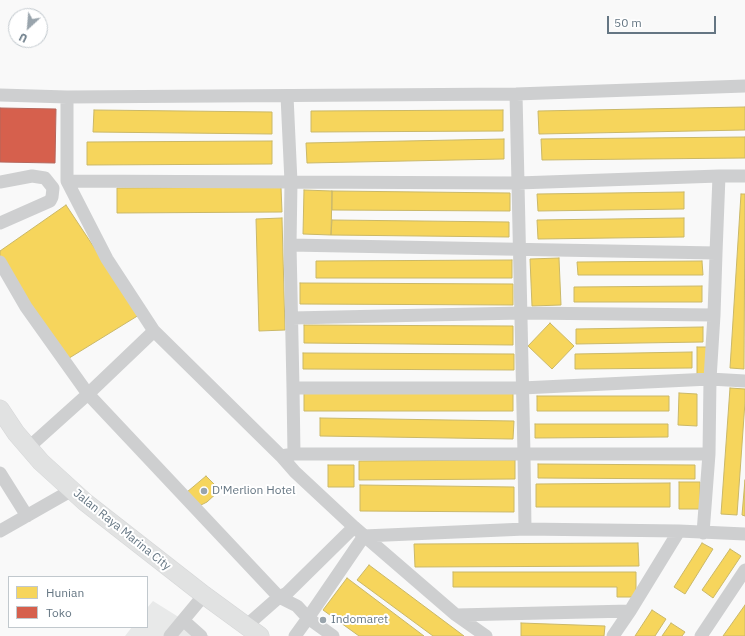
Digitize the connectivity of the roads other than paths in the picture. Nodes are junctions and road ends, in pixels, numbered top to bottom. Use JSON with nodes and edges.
{"nodes":[{"id":1,"x":745,"y":86,"type":"edge"},
{"id":2,"x":516,"y":94,"type":"junction"},
{"id":3,"x":0,"y":95,"type":"edge"},
{"id":4,"x":287,"y":96,"type":"junction"},
{"id":5,"x":67,"y":97,"type":"junction"},
{"id":6,"x":719,"y":176,"type":"junction"},
{"id":7,"x":745,"y":176,"type":"edge"},
{"id":8,"x":67,"y":181,"type":"junction"},
{"id":9,"x":0,"y":182,"type":"edge"},
{"id":10,"x":291,"y":182,"type":"junction"},
{"id":11,"x":518,"y":183,"type":"junction"},
{"id":12,"x":0,"y":223,"type":"edge"},
{"id":13,"x":290,"y":245,"type":"junction"},
{"id":14,"x":520,"y":250,"type":"junction"},
{"id":15,"x":716,"y":254,"type":"junction"},
{"id":16,"x":0,"y":262,"type":"edge"},
{"id":17,"x":521,"y":313,"type":"junction"},
{"id":18,"x":714,"y":315,"type":"junction"},
{"id":19,"x":292,"y":318,"type":"junction"},
{"id":20,"x":154,"y":331,"type":"junction"},
{"id":21,"x":710,"y":379,"type":"junction"},
{"id":22,"x":745,"y":381,"type":"edge"},
{"id":23,"x":293,"y":388,"type":"junction"},
{"id":24,"x":522,"y":388,"type":"junction"},
{"id":25,"x":88,"y":394,"type":"junction"},
{"id":26,"x":0,"y":409,"type":"edge"},
{"id":27,"x":29,"y":447,"type":"junction"},
{"id":28,"x":524,"y":454,"type":"junction"},
{"id":29,"x":709,"y":454,"type":"junction"},
{"id":30,"x":287,"y":455,"type":"junction"},
{"id":31,"x":0,"y":473,"type":"edge"},
{"id":32,"x":72,"y":490,"type":"junction"},
{"id":33,"x":27,"y":516,"type":"junction"},
{"id":34,"x":354,"y":527,"type":"junction"},
{"id":35,"x":525,"y":529,"type":"junction"},
{"id":36,"x":0,"y":531,"type":"edge"},
{"id":37,"x":678,"y":531,"type":"junction"},
{"id":38,"x":704,"y":533,"type":"junction"},
{"id":39,"x":745,"y":534,"type":"edge"},
{"id":40,"x":364,"y":536,"type":"junction"},
{"id":41,"x":745,"y":570,"type":"edge"},
{"id":42,"x":204,"y":595,"type":"junction"},
{"id":43,"x":279,"y":597,"type":"junction"},
{"id":44,"x":630,"y":611,"type":"junction"},
{"id":45,"x":456,"y":615,"type":"junction"},
{"id":46,"x":308,"y":618,"type":"junction"},
{"id":47,"x":183,"y":620,"type":"junction"},
{"id":48,"x":253,"y":631,"type":"edge"},
{"id":49,"x":170,"y":636,"type":"edge"},
{"id":50,"x":201,"y":636,"type":"edge"},
{"id":51,"x":295,"y":636,"type":"edge"},
{"id":52,"x":333,"y":636,"type":"edge"},
{"id":53,"x":486,"y":636,"type":"edge"},
{"id":54,"x":613,"y":636,"type":"edge"},
{"id":55,"x":701,"y":636,"type":"edge"}],
"edges":[{"from":1,"to":2,"type":"street"},
{"from":2,"to":4,"type":"street"},
{"from":2,"to":11,"type":"street"},
{"from":3,"to":5,"type":"street"},
{"from":4,"to":5,"type":"street"},
{"from":4,"to":10,"type":"street"},
{"from":5,"to":8,"type":"street"},
{"from":6,"to":7,"type":"street"},
{"from":6,"to":11,"type":"street"},
{"from":6,"to":15,"type":"street"},
{"from":8,"to":10,"type":"street"},
{"from":8,"to":20,"type":"street"},
{"from":9,"to":12,"type":"street"},
{"from":10,"to":11,"type":"street"},
{"from":10,"to":13,"type":"street"},
{"from":11,"to":14,"type":"street"},
{"from":13,"to":14,"type":"street"},
{"from":13,"to":19,"type":"street"},
{"from":14,"to":15,"type":"street"},
{"from":14,"to":17,"type":"street"},
{"from":15,"to":18,"type":"street"},
{"from":16,"to":25,"type":"street"},
{"from":17,"to":18,"type":"street"},
{"from":17,"to":19,"type":"street"},
{"from":17,"to":24,"type":"street"},
{"from":18,"to":21,"type":"street"},
{"from":19,"to":23,"type":"street"},
{"from":20,"to":25,"type":"street"},
{"from":20,"to":30,"type":"street"},
{"from":21,"to":22,"type":"street"},
{"from":21,"to":24,"type":"street"},
{"from":21,"to":29,"type":"street"},
{"from":23,"to":24,"type":"street"},
{"from":23,"to":30,"type":"street"},
{"from":24,"to":28,"type":"street"},
{"from":25,"to":27,"type":"street"},
{"from":25,"to":43,"type":"street"},
{"from":26,"to":27,"type":"main road","name":"Jalan Raya Marina City"},
{"from":27,"to":32,"type":"main road","name":"Jalan Raya Marina City"},
{"from":28,"to":29,"type":"street"},
{"from":28,"to":30,"type":"street"},
{"from":28,"to":35,"type":"street"},
{"from":29,"to":38,"type":"street"},
{"from":30,"to":34,"type":"street"},
{"from":31,"to":33,"type":"street"},
{"from":32,"to":33,"type":"street"},
{"from":32,"to":42,"type":"main road","name":"Jalan Raya Marina City"},
{"from":33,"to":36,"type":"street"},
{"from":34,"to":40,"type":"street"},
{"from":34,"to":43,"type":"street"},
{"from":35,"to":37,"type":"street"},
{"from":35,"to":40,"type":"street"},
{"from":37,"to":38,"type":"street"},
{"from":37,"to":44,"type":"street"},
{"from":38,"to":39,"type":"street"},
{"from":40,"to":45,"type":"street"},
{"from":40,"to":46,"type":"street"},
{"from":41,"to":55,"type":"street"},
{"from":42,"to":47,"type":"street"},
{"from":42,"to":48,"type":"main road","name":"Jalan Raya Marina City"},
{"from":43,"to":46,"type":"street"},
{"from":43,"to":48,"type":"street"},
{"from":44,"to":45,"type":"street"},
{"from":44,"to":54,"type":"street"},
{"from":45,"to":53,"type":"street"},
{"from":46,"to":51,"type":"street"},
{"from":46,"to":52,"type":"street"},
{"from":47,"to":49,"type":"street"},
{"from":47,"to":50,"type":"street"}]}
